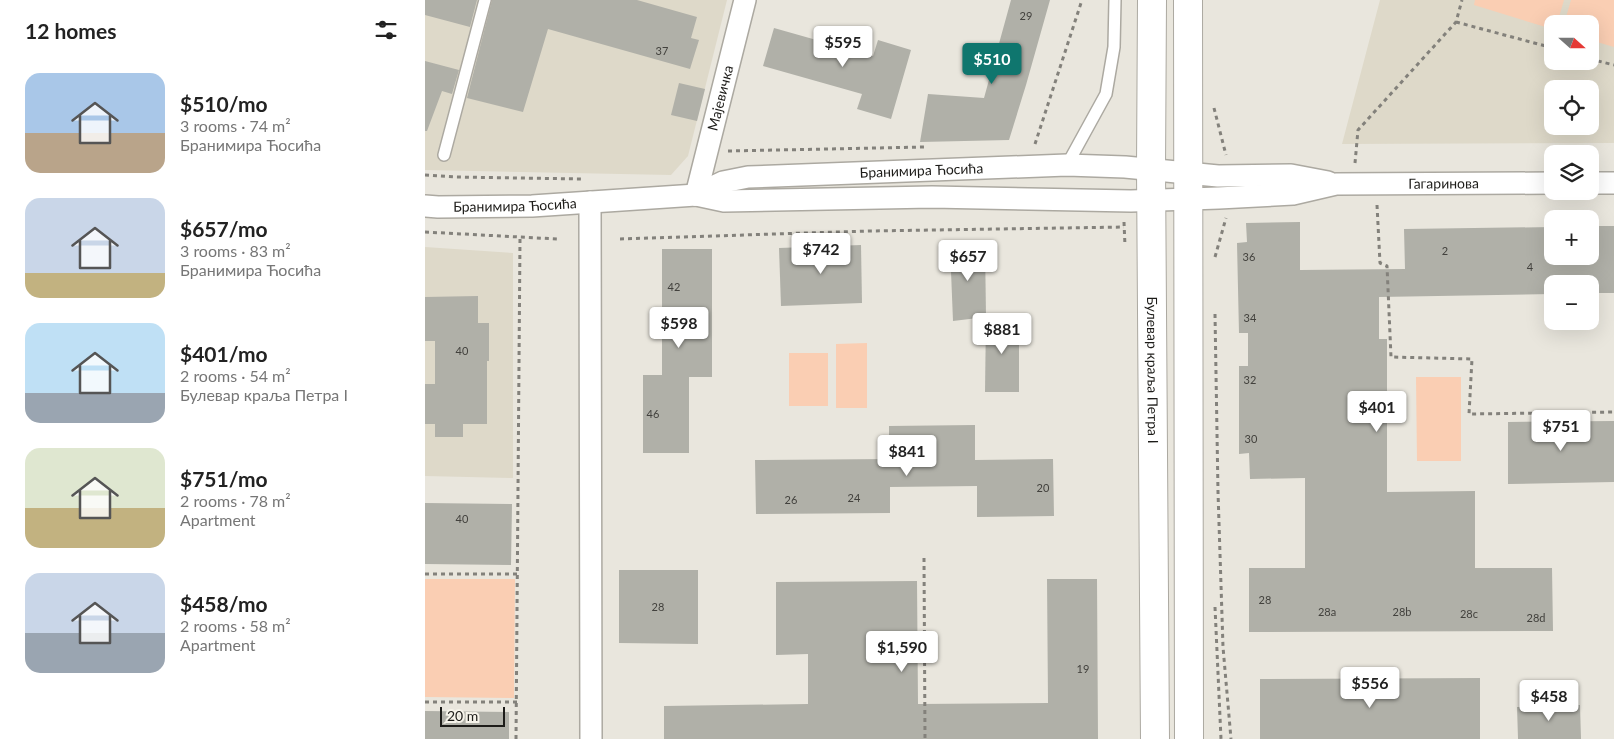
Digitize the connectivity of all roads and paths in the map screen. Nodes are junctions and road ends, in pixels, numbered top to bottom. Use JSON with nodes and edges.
{"nodes":[{"id":1,"x":485,"y":0,"type":"edge"},
{"id":2,"x":1083,"y":0,"type":"edge"},
{"id":3,"x":1115,"y":0,"type":"edge"},
{"id":4,"x":1152,"y":0,"type":"edge"},
{"id":5,"x":1188,"y":0,"type":"edge"},
{"id":6,"x":1462,"y":0,"type":"edge"},
{"id":7,"x":741,"y":2,"type":"edge"},
{"id":8,"x":1456,"y":22,"type":"junction"},
{"id":9,"x":1544,"y":46,"type":"edge"},
{"id":10,"x":1599,"y":61,"type":"edge"},
{"id":11,"x":1614,"y":65,"type":"edge"},
{"id":12,"x":1214,"y":107,"type":"dead end"},
{"id":13,"x":1035,"y":144,"type":"dead end"},
{"id":14,"x":444,"y":155,"type":"dead end"},
{"id":15,"x":1067,"y":165,"type":"junction"},
{"id":16,"x":1151,"y":169,"type":"junction"},
{"id":17,"x":425,"y":175,"type":"edge"},
{"id":18,"x":1231,"y":175,"type":"junction"},
{"id":19,"x":584,"y":179,"type":"dead end"},
{"id":20,"x":1375,"y":182,"type":"junction"},
{"id":21,"x":1345,"y":183,"type":"junction"},
{"id":22,"x":1544,"y":183,"type":"edge"},
{"id":23,"x":1599,"y":183,"type":"edge"},
{"id":24,"x":1614,"y":183,"type":"edge"},
{"id":25,"x":1188,"y":186,"type":"junction"},
{"id":26,"x":696,"y":195,"type":"junction"},
{"id":27,"x":1231,"y":198,"type":"junction"},
{"id":28,"x":1151,"y":200,"type":"junction"},
{"id":29,"x":590,"y":202,"type":"junction"},
{"id":30,"x":425,"y":206,"type":"edge"},
{"id":31,"x":1124,"y":226,"type":"dead end"},
{"id":32,"x":425,"y":232,"type":"edge"},
{"id":33,"x":520,"y":238,"type":"junction"},
{"id":34,"x":557,"y":239,"type":"dead end"},
{"id":35,"x":619,"y":239,"type":"dead end"},
{"id":36,"x":1214,"y":258,"type":"dead end"},
{"id":37,"x":1215,"y":307,"type":"dead end"},
{"id":38,"x":1614,"y":412,"type":"edge"},
{"id":39,"x":924,"y":558,"type":"dead end"},
{"id":40,"x":425,"y":574,"type":"edge"},
{"id":41,"x":517,"y":574,"type":"junction"},
{"id":42,"x":425,"y":702,"type":"edge"},
{"id":43,"x":517,"y":702,"type":"junction"},
{"id":44,"x":516,"y":739,"type":"edge"},
{"id":45,"x":591,"y":739,"type":"edge"},
{"id":46,"x":925,"y":739,"type":"edge"},
{"id":47,"x":1155,"y":739,"type":"edge"},
{"id":48,"x":1189,"y":739,"type":"edge"},
{"id":49,"x":1231,"y":739,"type":"edge"}],
"edges":[{"from":1,"to":14,"type":"lane"},
{"from":2,"to":13,"type":"path"},
{"from":3,"to":15,"type":"lane"},
{"from":4,"to":16,"type":"street","name":"Булевар краља Петра I"},
{"from":5,"to":25,"type":"street"},
{"from":6,"to":8,"type":"path"},
{"from":7,"to":26,"type":"street","name":"Мајевичка"},
{"from":8,"to":9,"type":"path"},
{"from":8,"to":21,"type":"path"},
{"from":10,"to":11,"type":"path"},
{"from":12,"to":18,"type":"path"},
{"from":15,"to":16,"type":"street","name":"Бранимира Ћосића"},
{"from":15,"to":26,"type":"street","name":"Бранимира Ћосића"},
{"from":16,"to":25,"type":"street","name":"Гагаринова"},
{"from":16,"to":28,"type":"street","name":"Булевар краља Петра I"},
{"from":17,"to":19,"type":"path"},
{"from":18,"to":21,"type":"street","name":"Гагаринова"},
{"from":18,"to":25,"type":"street","name":"Гагаринова"},
{"from":20,"to":21,"type":"street","name":"Гагаринова"},
{"from":20,"to":22,"type":"street","name":"Гагаринова"},
{"from":20,"to":38,"type":"path"},
{"from":21,"to":27,"type":"street","name":"Гагаринова"},
{"from":23,"to":24,"type":"street"},
{"from":25,"to":27,"type":"street","name":"Гагаринова"},
{"from":25,"to":28,"type":"street","name":"Гагаринова"},
{"from":25,"to":48,"type":"street"},
{"from":26,"to":28,"type":"street","name":"Бранимира Ћосића"},
{"from":26,"to":29,"type":"street","name":"Бранимира Ћосића"},
{"from":27,"to":36,"type":"path"},
{"from":28,"to":47,"type":"street","name":"Булевар краља Петра I"},
{"from":29,"to":30,"type":"street","name":"Бранимира Ћосића"},
{"from":29,"to":45,"type":"street"},
{"from":31,"to":35,"type":"path"},
{"from":32,"to":33,"type":"path"},
{"from":33,"to":34,"type":"path"},
{"from":33,"to":41,"type":"path"},
{"from":37,"to":49,"type":"path"},
{"from":39,"to":46,"type":"path"},
{"from":40,"to":41,"type":"path"},
{"from":41,"to":43,"type":"path"},
{"from":42,"to":43,"type":"path"},
{"from":43,"to":44,"type":"path"}]}
